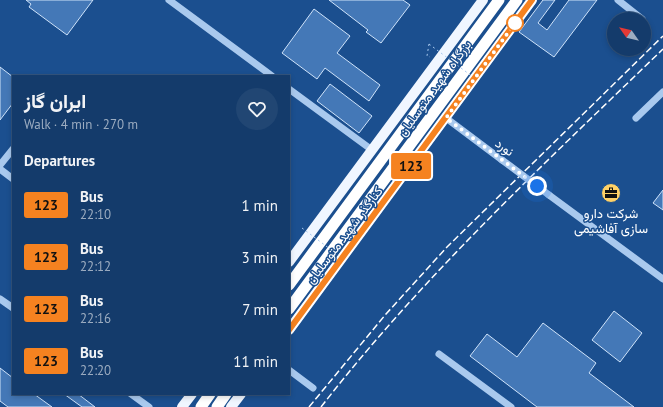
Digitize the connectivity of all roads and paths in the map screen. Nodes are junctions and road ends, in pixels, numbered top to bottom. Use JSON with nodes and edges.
{"nodes":[{"id":1,"x":169,"y":0,"type":"edge"},
{"id":2,"x":483,"y":0,"type":"edge"},
{"id":3,"x":499,"y":0,"type":"edge"},
{"id":4,"x":517,"y":0,"type":"edge"},
{"id":5,"x":532,"y":0,"type":"edge"},
{"id":6,"x":618,"y":0,"type":"edge"},
{"id":7,"x":633,"y":12,"type":"edge"},
{"id":8,"x":427,"y":56,"type":"dead end"},
{"id":9,"x":271,"y":75,"type":"edge"},
{"id":10,"x":477,"y":80,"type":"dead end"},
{"id":11,"x":290,"y":90,"type":"edge"},
{"id":12,"x":663,"y":92,"type":"edge"},
{"id":13,"x":446,"y":118,"type":"junction"},
{"id":14,"x":636,"y":118,"type":"dead end"},
{"id":15,"x":12,"y":150,"type":"edge"},
{"id":16,"x":372,"y":150,"type":"junction"},
{"id":17,"x":0,"y":166,"type":"edge"},
{"id":18,"x":0,"y":169,"type":"edge"},
{"id":19,"x":12,"y":178,"type":"edge"},
{"id":20,"x":302,"y":228,"type":"dead end"},
{"id":21,"x":290,"y":261,"type":"edge"},
{"id":22,"x":346,"y":261,"type":"dead end"},
{"id":23,"x":663,"y":279,"type":"edge"},
{"id":24,"x":290,"y":284,"type":"edge"},
{"id":25,"x":0,"y":299,"type":"edge"},
{"id":26,"x":12,"y":307,"type":"edge"},
{"id":27,"x":290,"y":307,"type":"edge"},
{"id":28,"x":290,"y":329,"type":"edge"},
{"id":29,"x":438,"y":354,"type":"dead end"},
{"id":30,"x":290,"y":371,"type":"edge"},
{"id":31,"x":313,"y":388,"type":"dead end"},
{"id":32,"x":132,"y":395,"type":"edge"},
{"id":33,"x":191,"y":395,"type":"edge"},
{"id":34,"x":209,"y":395,"type":"edge"},
{"id":35,"x":225,"y":395,"type":"edge"},
{"id":36,"x":240,"y":395,"type":"edge"},
{"id":37,"x":149,"y":407,"type":"edge"},
{"id":38,"x":182,"y":407,"type":"edge"},
{"id":39,"x":201,"y":407,"type":"edge"},
{"id":40,"x":217,"y":407,"type":"edge"},
{"id":41,"x":231,"y":407,"type":"edge"},
{"id":42,"x":512,"y":407,"type":"edge"}],
"edges":[{"from":1,"to":9,"type":"street"},
{"from":2,"to":16,"type":"main road"},
{"from":3,"to":24,"type":"highway","name":"بزرگراه شهید متوسلیان"},
{"from":4,"to":27,"type":"highway","name":"بزرگراه شهید متوسلیان"},
{"from":5,"to":13,"type":"main road","name":"کنارگذر شهید متوسلیان"},
{"from":6,"to":7,"type":"street"},
{"from":8,"to":10,"type":"path","bridge":true},
{"from":11,"to":16,"type":"street"},
{"from":12,"to":14,"type":"street"},
{"from":13,"to":23,"type":"street","name":"نورد","bridge":true},
{"from":13,"to":28,"type":"main road","name":"کنارگذر شهید متوسلیان"},
{"from":15,"to":17,"type":"street"},
{"from":16,"to":21,"type":"main road"},
{"from":18,"to":19,"type":"street"},
{"from":20,"to":22,"type":"path","bridge":true},
{"from":25,"to":26,"type":"street"},
{"from":29,"to":42,"type":"street"},
{"from":30,"to":31,"type":"street"},
{"from":32,"to":37,"type":"street"},
{"from":33,"to":38,"type":"main road"},
{"from":34,"to":39,"type":"highway"},
{"from":35,"to":40,"type":"highway"},
{"from":36,"to":41,"type":"main road"}]}
